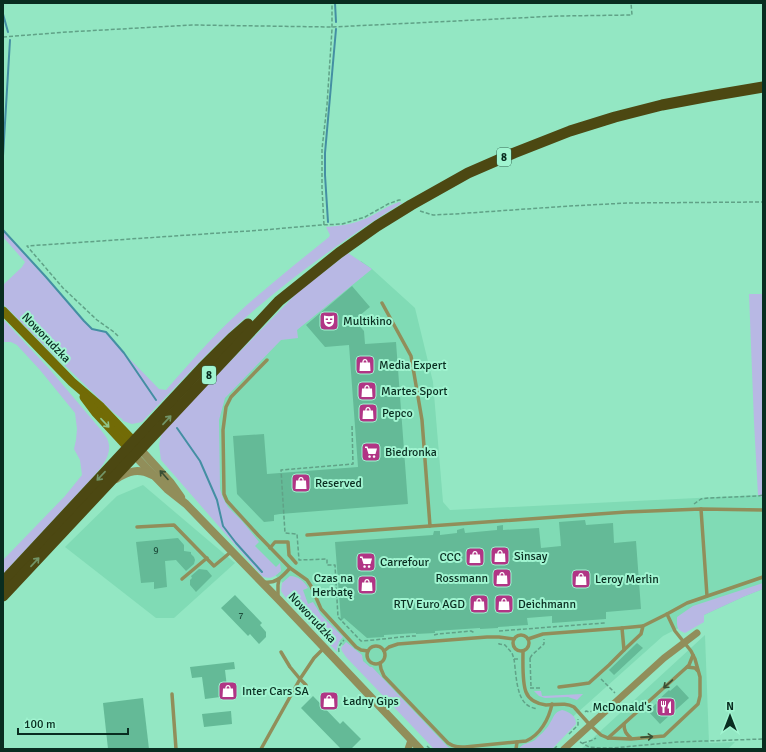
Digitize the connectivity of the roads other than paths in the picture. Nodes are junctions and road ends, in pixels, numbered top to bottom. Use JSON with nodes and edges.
{"nodes":[{"id":1,"x":763,"y":87,"type":"edge"},
{"id":2,"x":279,"y":301,"type":"junction"},
{"id":3,"x":382,"y":303,"type":"dead end"},
{"id":4,"x":3,"y":311,"type":"edge"},
{"id":5,"x":267,"y":360,"type":"dead end"},
{"id":6,"x":134,"y":448,"type":"junction"},
{"id":7,"x":153,"y":475,"type":"junction"},
{"id":8,"x":107,"y":484,"type":"junction"},
{"id":9,"x":186,"y":504,"type":"junction"},
{"id":10,"x":701,"y":509,"type":"junction"},
{"id":11,"x":763,"y":510,"type":"edge"},
{"id":12,"x":430,"y":526,"type":"junction"},
{"id":13,"x":137,"y":528,"type":"dead end"},
{"id":14,"x":307,"y":535,"type":"dead end"},
{"id":15,"x":270,"y":548,"type":"junction"},
{"id":16,"x":232,"y":551,"type":"junction"},
{"id":17,"x":206,"y":558,"type":"junction"},
{"id":18,"x":296,"y":563,"type":"dead end"},
{"id":19,"x":290,"y":568,"type":"junction"},
{"id":20,"x":763,"y":577,"type":"edge"},
{"id":21,"x":279,"y":579,"type":"junction"},
{"id":22,"x":182,"y":580,"type":"dead end"},
{"id":23,"x":260,"y":581,"type":"junction"},
{"id":24,"x":3,"y":582,"type":"edge"},
{"id":25,"x":3,"y":596,"type":"edge"},
{"id":26,"x":707,"y":596,"type":"junction"},
{"id":27,"x":279,"y":600,"type":"junction"},
{"id":28,"x":667,"y":614,"type":"junction"},
{"id":29,"x":643,"y":626,"type":"junction"},
{"id":30,"x":622,"y":628,"type":"junction"},
{"id":31,"x":697,"y":634,"type":"dead end"},
{"id":32,"x":514,"y":639,"type":"junction"},
{"id":33,"x":528,"y":639,"type":"junction"},
{"id":34,"x":684,"y":643,"type":"junction"},
{"id":35,"x":324,"y":648,"type":"junction"},
{"id":36,"x":384,"y":650,"type":"junction"},
{"id":37,"x":624,"y":650,"type":"junction"},
{"id":38,"x":368,"y":651,"type":"junction"},
{"id":39,"x":522,"y":651,"type":"junction"},
{"id":40,"x":281,"y":652,"type":"dead end"},
{"id":41,"x":693,"y":655,"type":"junction"},
{"id":42,"x":380,"y":663,"type":"junction"},
{"id":43,"x":687,"y":667,"type":"junction"},
{"id":44,"x":698,"y":671,"type":"junction"},
{"id":45,"x":300,"y":679,"type":"junction"},
{"id":46,"x":306,"y":685,"type":"dead end"},
{"id":47,"x":558,"y":687,"type":"dead end"},
{"id":48,"x":172,"y":694,"type":"dead end"},
{"id":49,"x":552,"y":704,"type":"junction"},
{"id":50,"x":624,"y":724,"type":"junction"},
{"id":51,"x":590,"y":725,"type":"junction"},
{"id":52,"x":608,"y":738,"type":"junction"},
{"id":53,"x":631,"y":738,"type":"junction"},
{"id":54,"x":411,"y":740,"type":"junction"},
{"id":55,"x":516,"y":742,"type":"junction"},
{"id":56,"x":465,"y":748,"type":"edge"},
{"id":57,"x":176,"y":749,"type":"edge"},
{"id":58,"x":261,"y":749,"type":"edge"},
{"id":59,"x":408,"y":749,"type":"edge"},
{"id":60,"x":420,"y":749,"type":"edge"},
{"id":61,"x":516,"y":749,"type":"edge"},
{"id":62,"x":564,"y":749,"type":"edge"}],
"edges":[{"from":1,"to":2,"type":"highway","number":"8"},
{"from":6,"to":2,"type":"highway","number":"8","one_way":true},
{"from":2,"to":6,"type":"highway","number":"8"},
{"from":3,"to":12,"type":"lane"},
{"from":4,"to":6,"type":"main road","name":"Noworudzka"},
{"from":5,"to":15,"type":"lane"},
{"from":6,"to":7,"type":"street","name":"Noworudzka"},
{"from":6,"to":8,"type":"highway","number":"8"},
{"from":9,"to":6,"type":"street","name":"Noworudzka","one_way":true},
{"from":6,"to":24,"type":"highway","number":"8","one_way":true},
{"from":7,"to":8,"type":"street"},
{"from":7,"to":9,"type":"street","name":"Noworudzka"},
{"from":25,"to":8,"type":"highway","number":"8","one_way":true},
{"from":9,"to":16,"type":"street","name":"Noworudzka"},
{"from":10,"to":11,"type":"lane"},
{"from":10,"to":12,"type":"lane"},
{"from":10,"to":26,"type":"lane"},
{"from":12,"to":14,"type":"lane"},
{"from":13,"to":17,"type":"lane"},
{"from":15,"to":18,"type":"lane"},
{"from":15,"to":19,"type":"lane"},
{"from":16,"to":17,"type":"lane"},
{"from":16,"to":23,"type":"street","name":"Noworudzka"},
{"from":17,"to":22,"type":"lane"},
{"from":19,"to":21,"type":"lane"},
{"from":19,"to":38,"type":"lane"},
{"from":20,"to":26,"type":"lane"},
{"from":21,"to":23,"type":"lane"},
{"from":21,"to":27,"type":"lane"},
{"from":23,"to":27,"type":"street","name":"Noworudzka"},
{"from":26,"to":28,"type":"lane"},
{"from":27,"to":35,"type":"street","name":"Noworudzka"},
{"from":28,"to":29,"type":"lane"},
{"from":28,"to":34,"type":"lane"},
{"from":29,"to":30,"type":"lane"},
{"from":29,"to":37,"type":"lane"},
{"from":30,"to":33,"type":"lane"},
{"from":30,"to":37,"type":"lane"},
{"from":31,"to":34,"type":"street"},
{"from":32,"to":33,"type":"lane"},
{"from":32,"to":36,"type":"lane"},
{"from":32,"to":39,"type":"lane"},
{"from":33,"to":39,"type":"lane"},
{"from":34,"to":41,"type":"lane"},
{"from":34,"to":51,"type":"street"},
{"from":35,"to":45,"type":"lane"},
{"from":35,"to":54,"type":"street","name":"Noworudzka"},
{"from":36,"to":38,"type":"lane"},
{"from":36,"to":42,"type":"lane"},
{"from":37,"to":47,"type":"lane"},
{"from":38,"to":42,"type":"lane"},
{"from":39,"to":49,"type":"lane"},
{"from":40,"to":45,"type":"lane"},
{"from":41,"to":43,"type":"lane"},
{"from":41,"to":44,"type":"lane"},
{"from":42,"to":56,"type":"lane"},
{"from":43,"to":44,"type":"lane"},
{"from":43,"to":50,"type":"lane","one_way":true},
{"from":53,"to":44,"type":"lane","one_way":true},
{"from":45,"to":46,"type":"lane"},
{"from":45,"to":58,"type":"lane"},
{"from":48,"to":57,"type":"lane"},
{"from":49,"to":51,"type":"lane"},
{"from":49,"to":55,"type":"lane"},
{"from":50,"to":52,"type":"lane"},
{"from":50,"to":53,"type":"lane"},
{"from":51,"to":52,"type":"lane"},
{"from":51,"to":62,"type":"street"},
{"from":52,"to":53,"type":"lane"},
{"from":54,"to":59,"type":"street"},
{"from":54,"to":60,"type":"street","name":"Noworudzka"},
{"from":55,"to":56,"type":"lane"},
{"from":55,"to":61,"type":"lane"}]}
